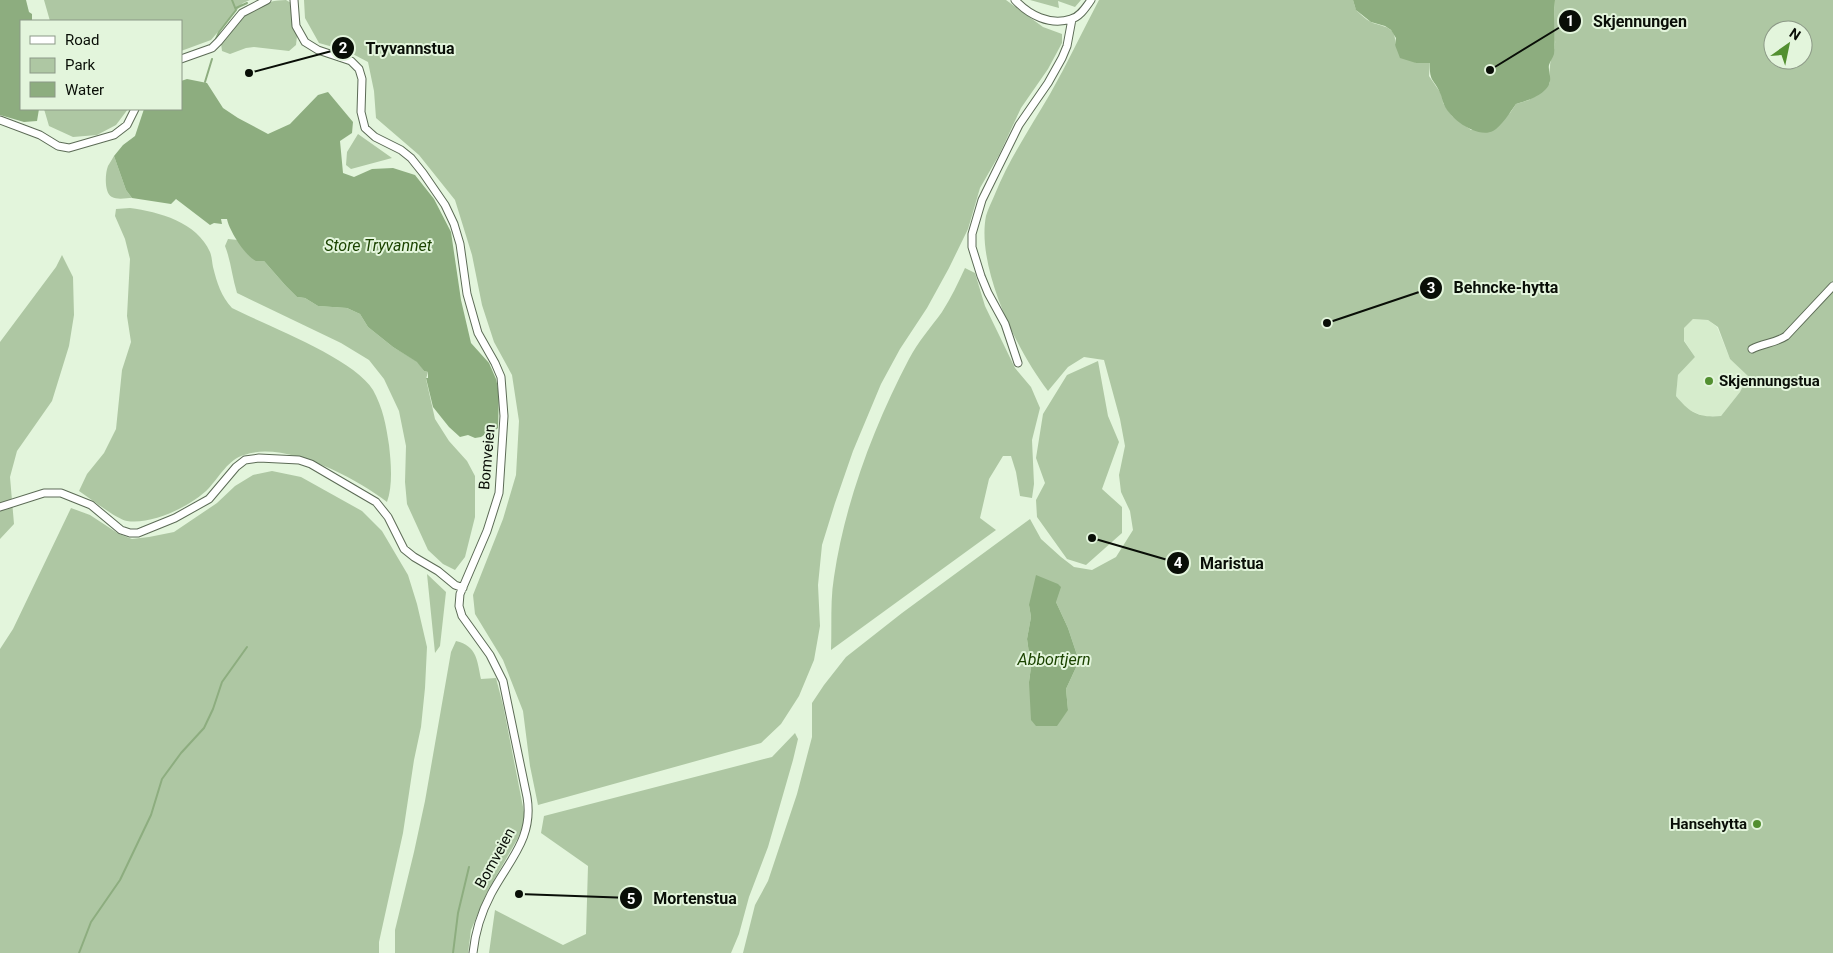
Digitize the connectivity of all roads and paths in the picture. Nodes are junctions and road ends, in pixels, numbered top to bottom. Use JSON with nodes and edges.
{"nodes":[{"id":1,"x":268,"y":0,"type":"edge"},
{"id":2,"x":294,"y":0,"type":"edge"},
{"id":3,"x":1014,"y":0,"type":"edge"},
{"id":4,"x":1091,"y":0,"type":"edge"},
{"id":5,"x":1072,"y":19,"type":"junction"},
{"id":6,"x":182,"y":59,"type":"edge"},
{"id":7,"x":134,"y":110,"type":"edge"},
{"id":8,"x":0,"y":120,"type":"edge"},
{"id":9,"x":1833,"y":286,"type":"edge"},
{"id":10,"x":1752,"y":349,"type":"dead end"},
{"id":11,"x":1018,"y":363,"type":"dead end"},
{"id":12,"x":0,"y":507,"type":"edge"},
{"id":13,"x":463,"y":588,"type":"junction"},
{"id":14,"x":473,"y":953,"type":"edge"}],
"edges":[{"from":1,"to":6,"type":"street"},
{"from":2,"to":13,"type":"street","name":"Bomveien"},
{"from":3,"to":5,"type":"street"},
{"from":4,"to":5,"type":"street"},
{"from":5,"to":11,"type":"street"},
{"from":7,"to":8,"type":"street"},
{"from":9,"to":10,"type":"street"},
{"from":12,"to":13,"type":"street"},
{"from":13,"to":14,"type":"street","name":"Bomveien"}]}
